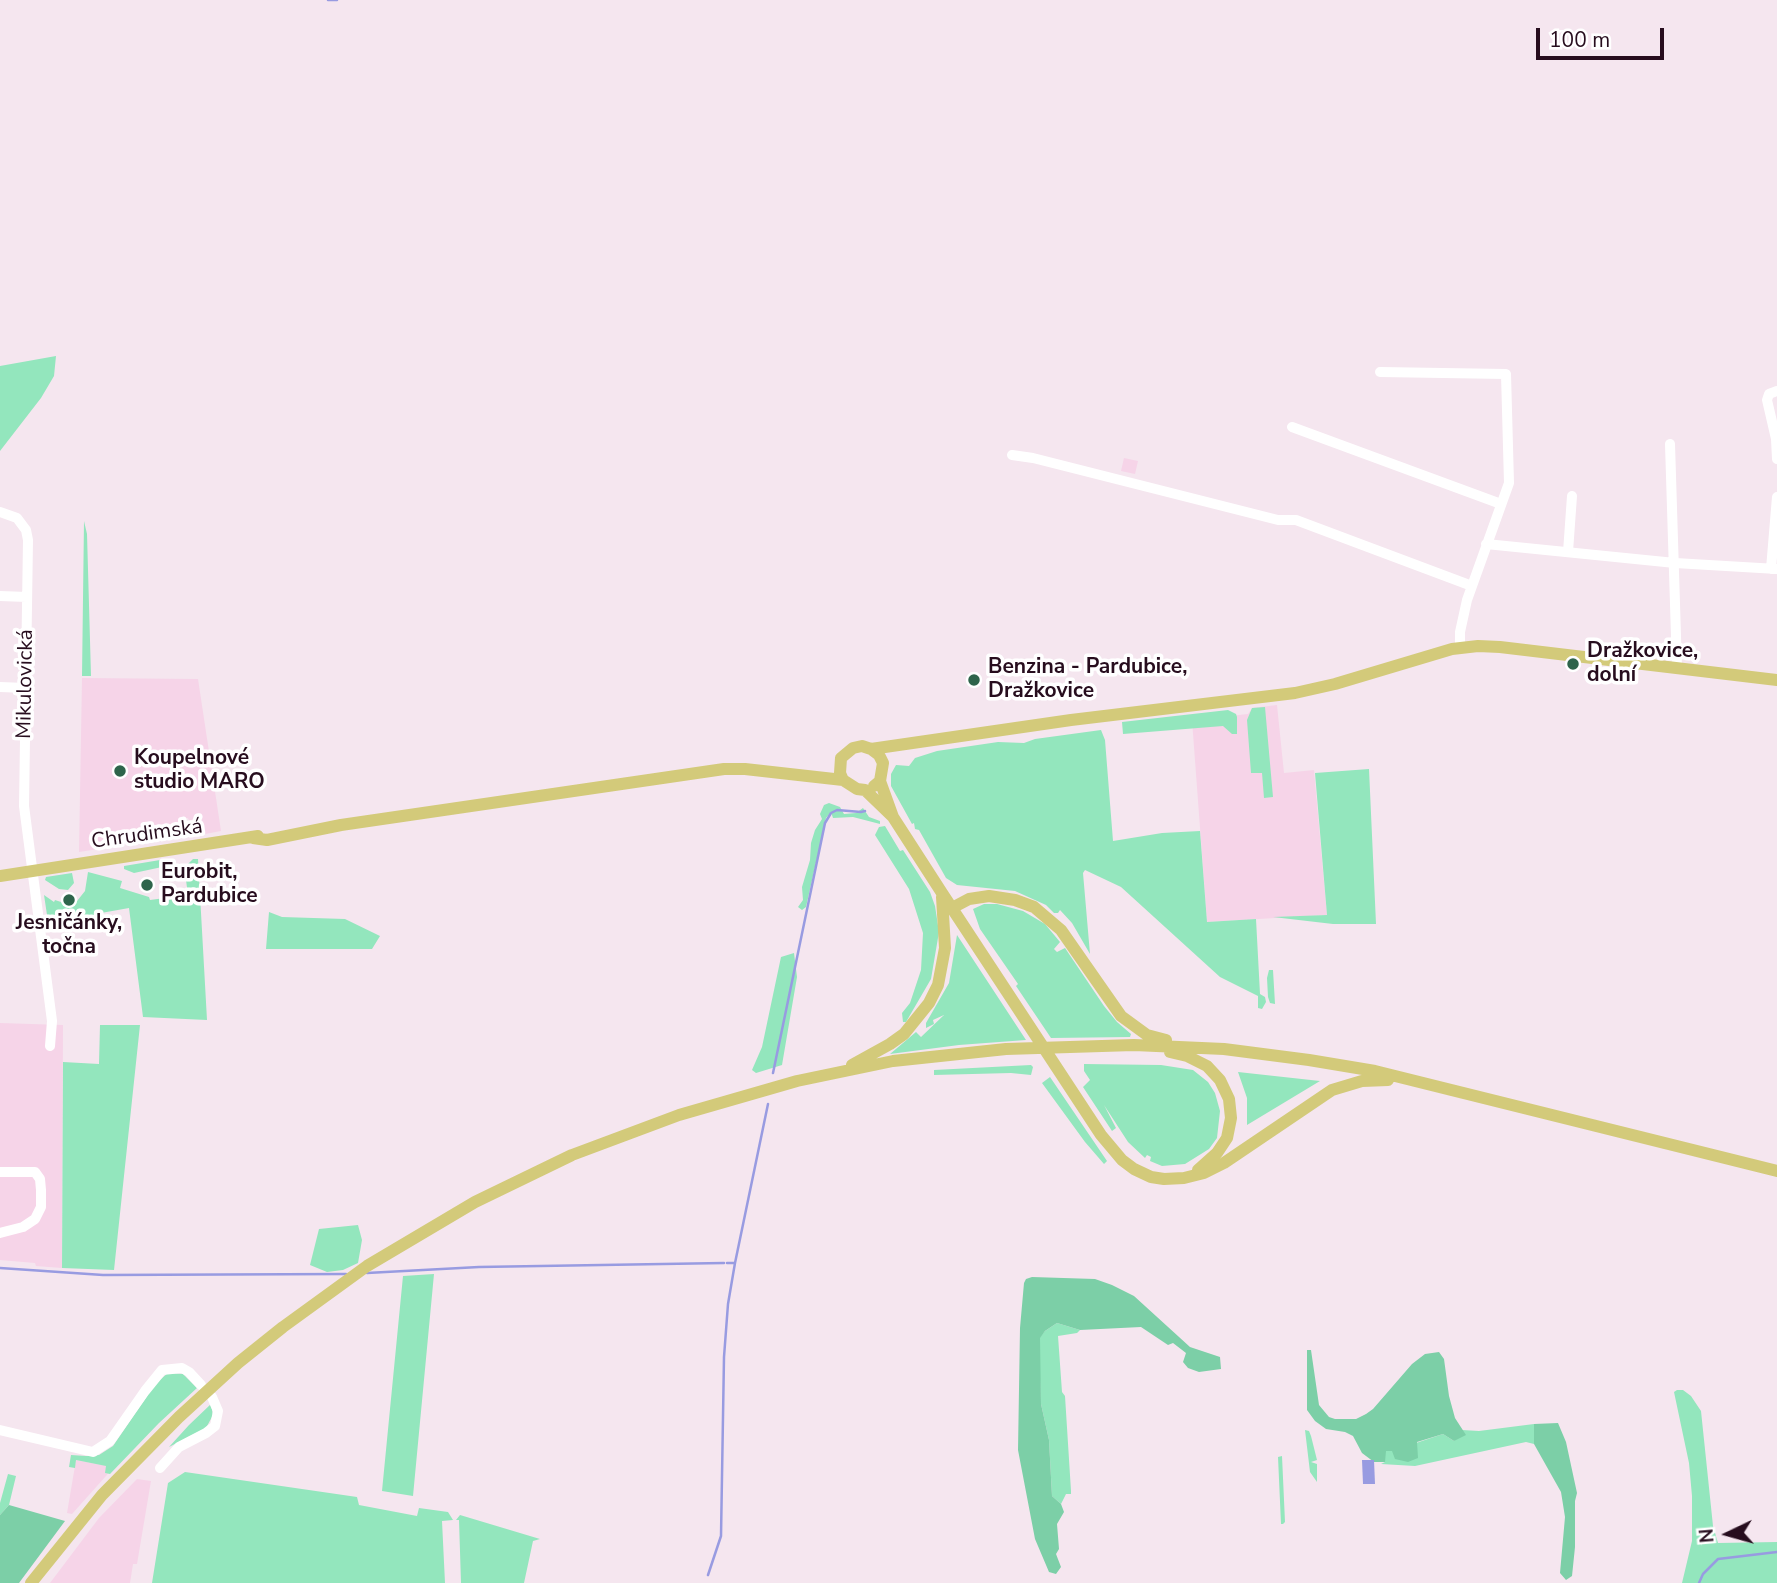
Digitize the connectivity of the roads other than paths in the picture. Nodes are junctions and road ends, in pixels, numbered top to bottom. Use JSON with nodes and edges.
{"nodes":[{"id":1,"x":1380,"y":372,"type":"dead end"},
{"id":2,"x":1777,"y":391,"type":"edge"},
{"id":3,"x":1292,"y":426,"type":"dead end"},
{"id":4,"x":1670,"y":444,"type":"dead end"},
{"id":5,"x":1012,"y":455,"type":"dead end"},
{"id":6,"x":1777,"y":459,"type":"edge"},
{"id":7,"x":1572,"y":496,"type":"dead end"},
{"id":8,"x":1777,"y":497,"type":"edge"},
{"id":9,"x":1501,"y":504,"type":"junction"},
{"id":10,"x":0,"y":512,"type":"edge"},
{"id":11,"x":1486,"y":544,"type":"junction"},
{"id":12,"x":1568,"y":552,"type":"junction"},
{"id":13,"x":1675,"y":563,"type":"junction"},
{"id":14,"x":1774,"y":569,"type":"edge"},
{"id":15,"x":1472,"y":586,"type":"junction"},
{"id":16,"x":0,"y":596,"type":"edge"},
{"id":17,"x":27,"y":597,"type":"junction"},
{"id":18,"x":1460,"y":648,"type":"junction"},
{"id":19,"x":1677,"y":668,"type":"junction"},
{"id":20,"x":1777,"y":680,"type":"edge"},
{"id":21,"x":0,"y":687,"type":"edge"},
{"id":22,"x":26,"y":688,"type":"junction"},
{"id":23,"x":908,"y":743,"type":"junction"},
{"id":24,"x":871,"y":749,"type":"junction"},
{"id":25,"x":883,"y":763,"type":"junction"},
{"id":26,"x":839,"y":765,"type":"junction"},
{"id":27,"x":812,"y":776,"type":"junction"},
{"id":28,"x":843,"y":780,"type":"junction"},
{"id":29,"x":880,"y":781,"type":"junction"},
{"id":30,"x":864,"y":790,"type":"junction"},
{"id":31,"x":893,"y":817,"type":"junction"},
{"id":32,"x":341,"y":825,"type":"junction"},
{"id":33,"x":253,"y":838,"type":"junction"},
{"id":34,"x":32,"y":871,"type":"junction"},
{"id":35,"x":0,"y":876,"type":"edge"},
{"id":36,"x":942,"y":893,"type":"junction"},
{"id":37,"x":952,"y":908,"type":"junction"},
{"id":38,"x":1134,"y":1045,"type":"junction"},
{"id":39,"x":50,"y":1046,"type":"dead end"},
{"id":40,"x":1204,"y":1048,"type":"junction"},
{"id":41,"x":843,"y":1071,"type":"junction"},
{"id":42,"x":1423,"y":1082,"type":"junction"},
{"id":43,"x":1777,"y":1171,"type":"edge"},
{"id":44,"x":0,"y":1172,"type":"edge"},
{"id":45,"x":1178,"y":1178,"type":"junction"},
{"id":46,"x":0,"y":1233,"type":"edge"},
{"id":47,"x":206,"y":1392,"type":"junction"},
{"id":48,"x":0,"y":1430,"type":"edge"},
{"id":49,"x":160,"y":1468,"type":"dead end"},
{"id":50,"x":32,"y":1583,"type":"edge"}],
"edges":[{"from":1,"to":9,"type":"street"},
{"from":2,"to":6,"type":"street"},
{"from":3,"to":9,"type":"street"},
{"from":4,"to":13,"type":"street"},
{"from":5,"to":15,"type":"street"},
{"from":7,"to":12,"type":"street"},
{"from":8,"to":14,"type":"street"},
{"from":9,"to":11,"type":"street"},
{"from":10,"to":17,"type":"street","name":"Mikulovická"},
{"from":11,"to":12,"type":"street"},
{"from":11,"to":15,"type":"street"},
{"from":12,"to":13,"type":"street"},
{"from":13,"to":14,"type":"street"},
{"from":13,"to":19,"type":"street"},
{"from":15,"to":18,"type":"street"},
{"from":16,"to":17,"type":"street"},
{"from":17,"to":22,"type":"street","name":"Mikulovická"},
{"from":18,"to":19,"type":"main road"},
{"from":18,"to":23,"type":"main road"},
{"from":19,"to":20,"type":"main road"},
{"from":21,"to":22,"type":"street"},
{"from":22,"to":34,"type":"street","name":"Mikulovická"},
{"from":23,"to":24,"type":"main road"},
{"from":23,"to":25,"type":"main road"},
{"from":24,"to":25,"type":"main road"},
{"from":24,"to":26,"type":"main road"},
{"from":25,"to":29,"type":"main road"},
{"from":26,"to":27,"type":"main road"},
{"from":26,"to":28,"type":"main road"},
{"from":27,"to":28,"type":"main road"},
{"from":27,"to":32,"type":"main road"},
{"from":28,"to":30,"type":"main road"},
{"from":29,"to":30,"type":"main road"},
{"from":29,"to":31,"type":"main road"},
{"from":30,"to":31,"type":"main road"},
{"from":31,"to":36,"type":"main road"},
{"from":32,"to":33,"type":"main road"},
{"from":32,"to":33,"type":"main road","name":"Chrudimská"},
{"from":33,"to":34,"type":"main road","name":"Chrudimská"},
{"from":34,"to":35,"type":"main road","name":"Chrudimská"},
{"from":34,"to":39,"type":"street","name":"Mikulovická"},
{"from":36,"to":37,"type":"main road"},
{"from":36,"to":41,"type":"main road"},
{"from":37,"to":40,"type":"main road"},
{"from":37,"to":45,"type":"main road"},
{"from":38,"to":40,"type":"main road"},
{"from":38,"to":41,"type":"main road"},
{"from":38,"to":45,"type":"main road"},
{"from":40,"to":42,"type":"main road"},
{"from":41,"to":47,"type":"main road"},
{"from":42,"to":43,"type":"main road"},
{"from":42,"to":45,"type":"main road"},
{"from":44,"to":46,"type":"street"},
{"from":47,"to":48,"type":"street"},
{"from":47,"to":49,"type":"street"},
{"from":47,"to":50,"type":"main road"}]}
